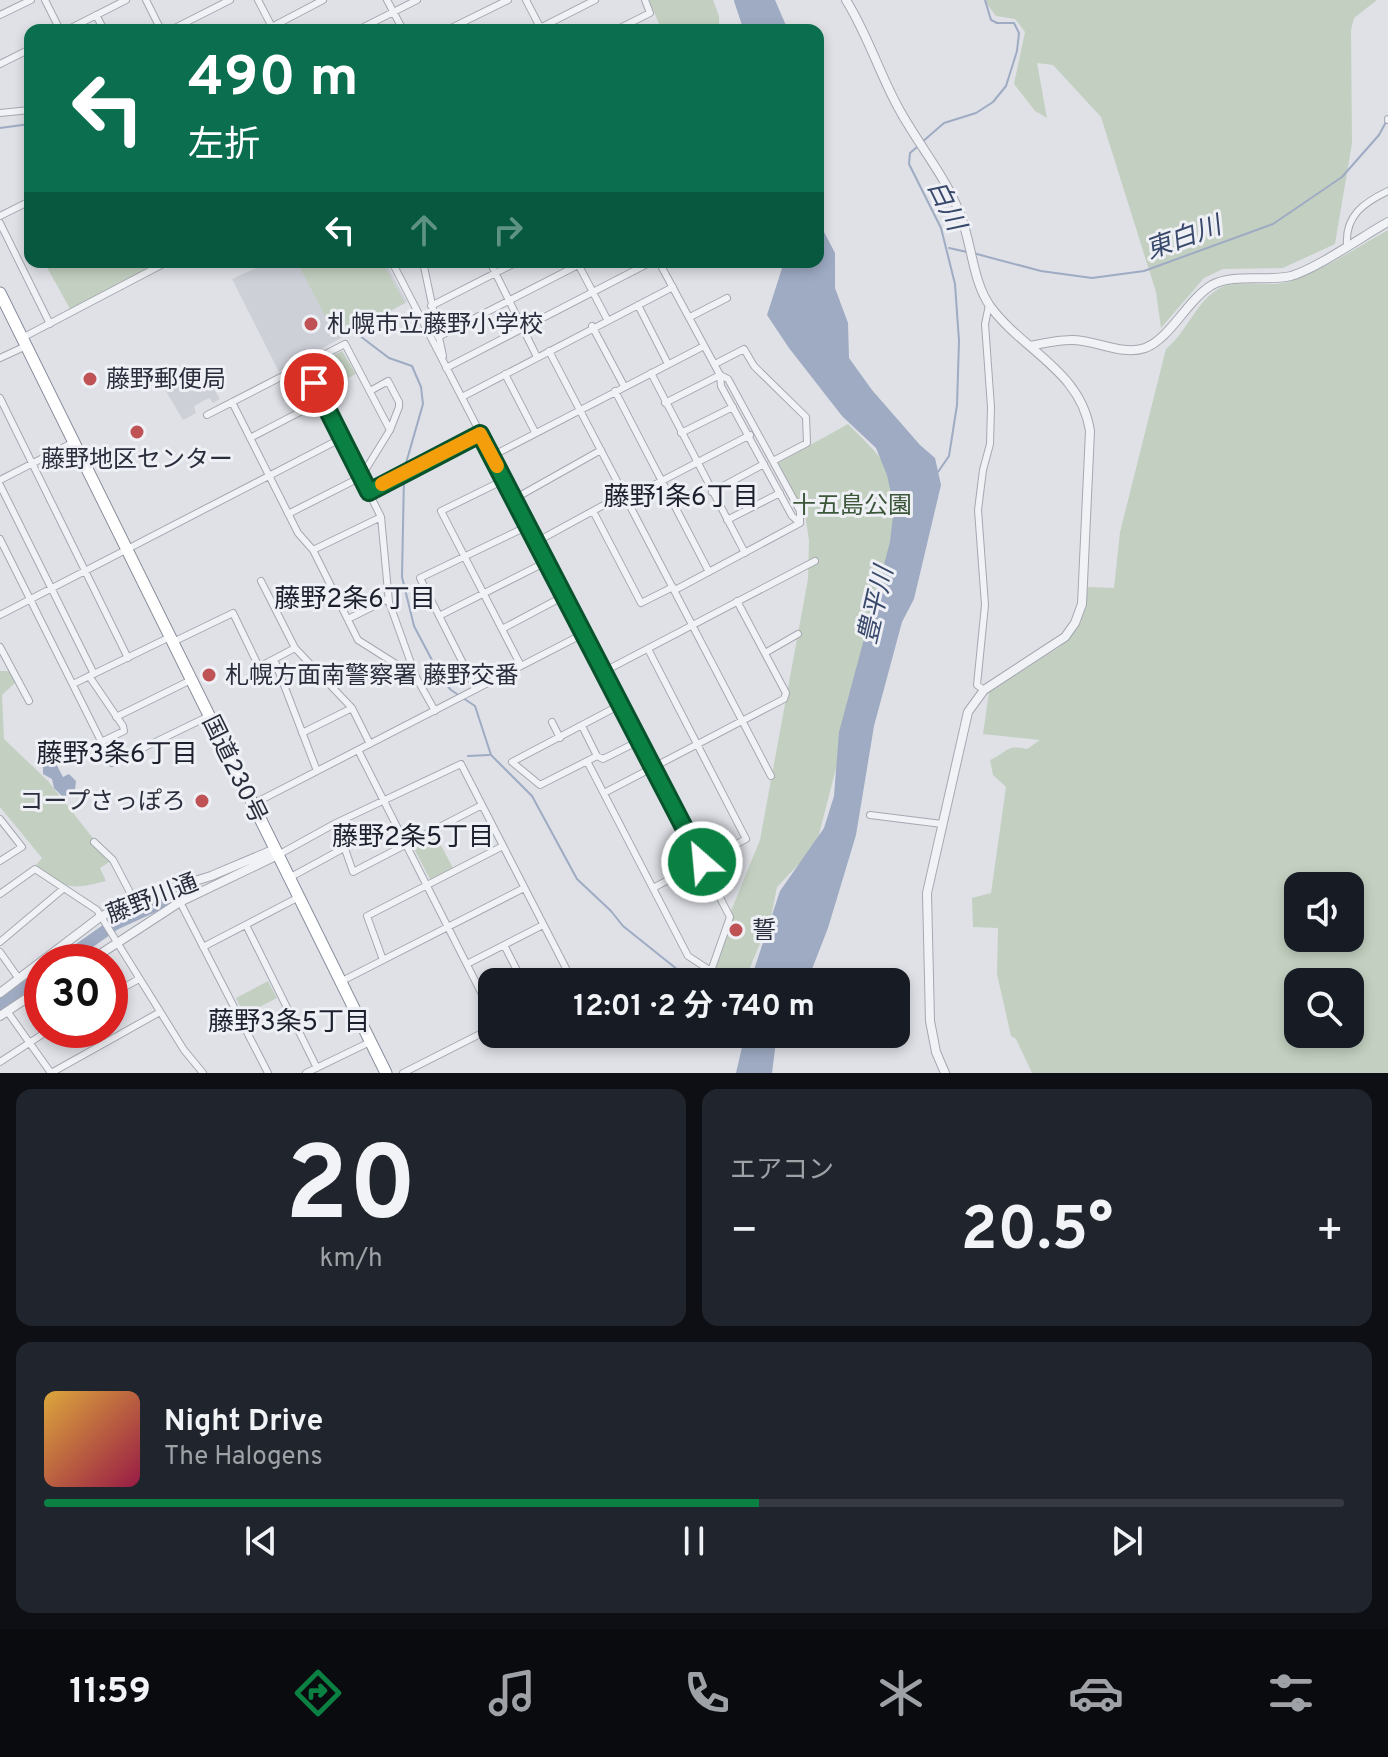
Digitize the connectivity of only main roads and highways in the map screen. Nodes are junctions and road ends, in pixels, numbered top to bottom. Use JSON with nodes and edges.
{"nodes":[{"id":1,"x":1,"y":297,"type":"edge"},
{"id":2,"x":386,"y":1073,"type":"edge"}],
"edges":[{"from":1,"to":2,"type":"highway","name":"国道230号"}]}
